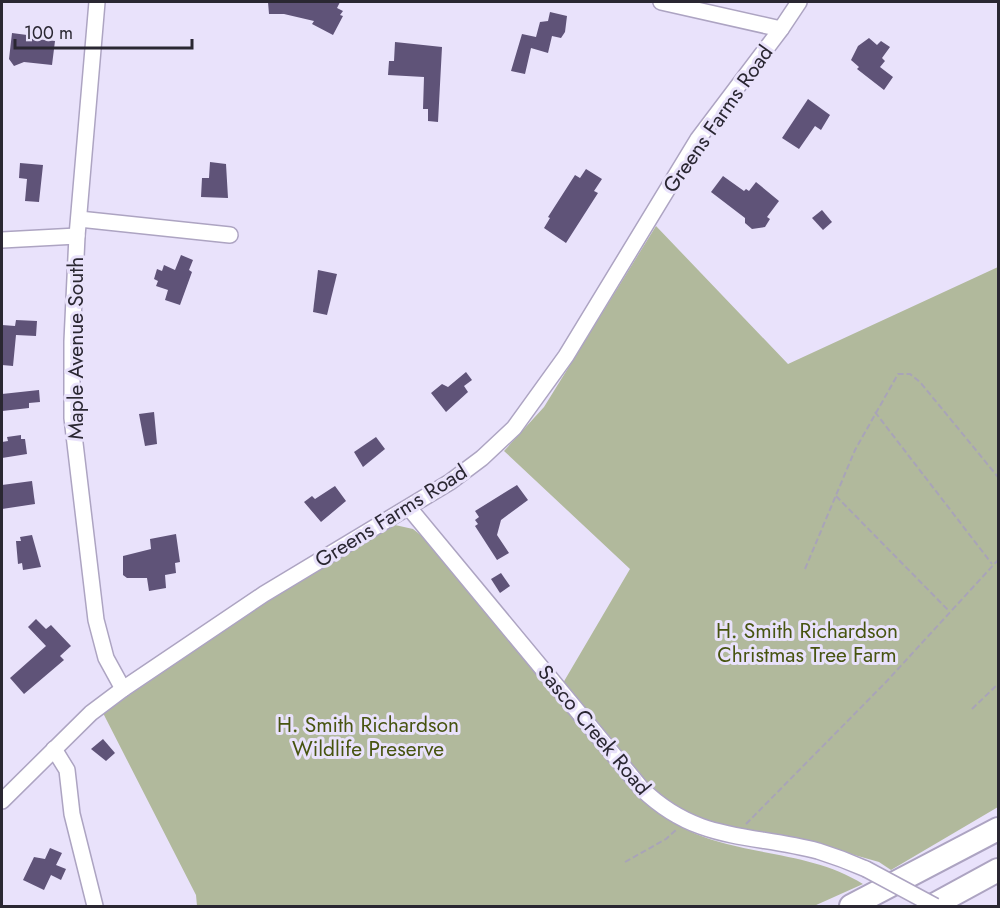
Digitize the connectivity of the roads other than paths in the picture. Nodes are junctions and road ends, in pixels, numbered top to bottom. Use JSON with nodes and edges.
{"nodes":[{"id":1,"x":97,"y":2,"type":"edge"},
{"id":2,"x":661,"y":2,"type":"edge"},
{"id":3,"x":799,"y":2,"type":"edge"},
{"id":4,"x":781,"y":29,"type":"junction"},
{"id":5,"x":79,"y":219,"type":"junction"},
{"id":6,"x":230,"y":235,"type":"dead end"},
{"id":7,"x":77,"y":236,"type":"junction"},
{"id":8,"x":2,"y":240,"type":"edge"},
{"id":9,"x":410,"y":508,"type":"junction"},
{"id":10,"x":123,"y":689,"type":"junction"},
{"id":11,"x":54,"y":749,"type":"junction"},
{"id":12,"x":2,"y":801,"type":"edge"},
{"id":13,"x":999,"y":829,"type":"edge"},
{"id":14,"x":999,"y":870,"type":"edge"},
{"id":15,"x":95,"y":906,"type":"edge"},
{"id":16,"x":851,"y":906,"type":"edge"},
{"id":17,"x":934,"y":906,"type":"edge"}],
"edges":[{"from":1,"to":5,"type":"street","name":"Maple Avenue South"},
{"from":2,"to":4,"type":"street"},
{"from":3,"to":4,"type":"street","name":"Greens Farms Road"},
{"from":4,"to":9,"type":"street","name":"Greens Farms Road"},
{"from":5,"to":6,"type":"street"},
{"from":5,"to":7,"type":"street","name":"Maple Avenue South"},
{"from":7,"to":8,"type":"street"},
{"from":7,"to":10,"type":"street","name":"Maple Avenue South"},
{"from":9,"to":10,"type":"street","name":"Greens Farms Road"},
{"from":9,"to":17,"type":"street","name":"Sasco Creek Road","bridge":true},
{"from":10,"to":11,"type":"street","name":"Greens Farms Road"},
{"from":11,"to":12,"type":"street","name":"Greens Farms Road"},
{"from":11,"to":15,"type":"street"},
{"from":13,"to":16,"type":"highway"},
{"from":14,"to":17,"type":"highway"}]}
